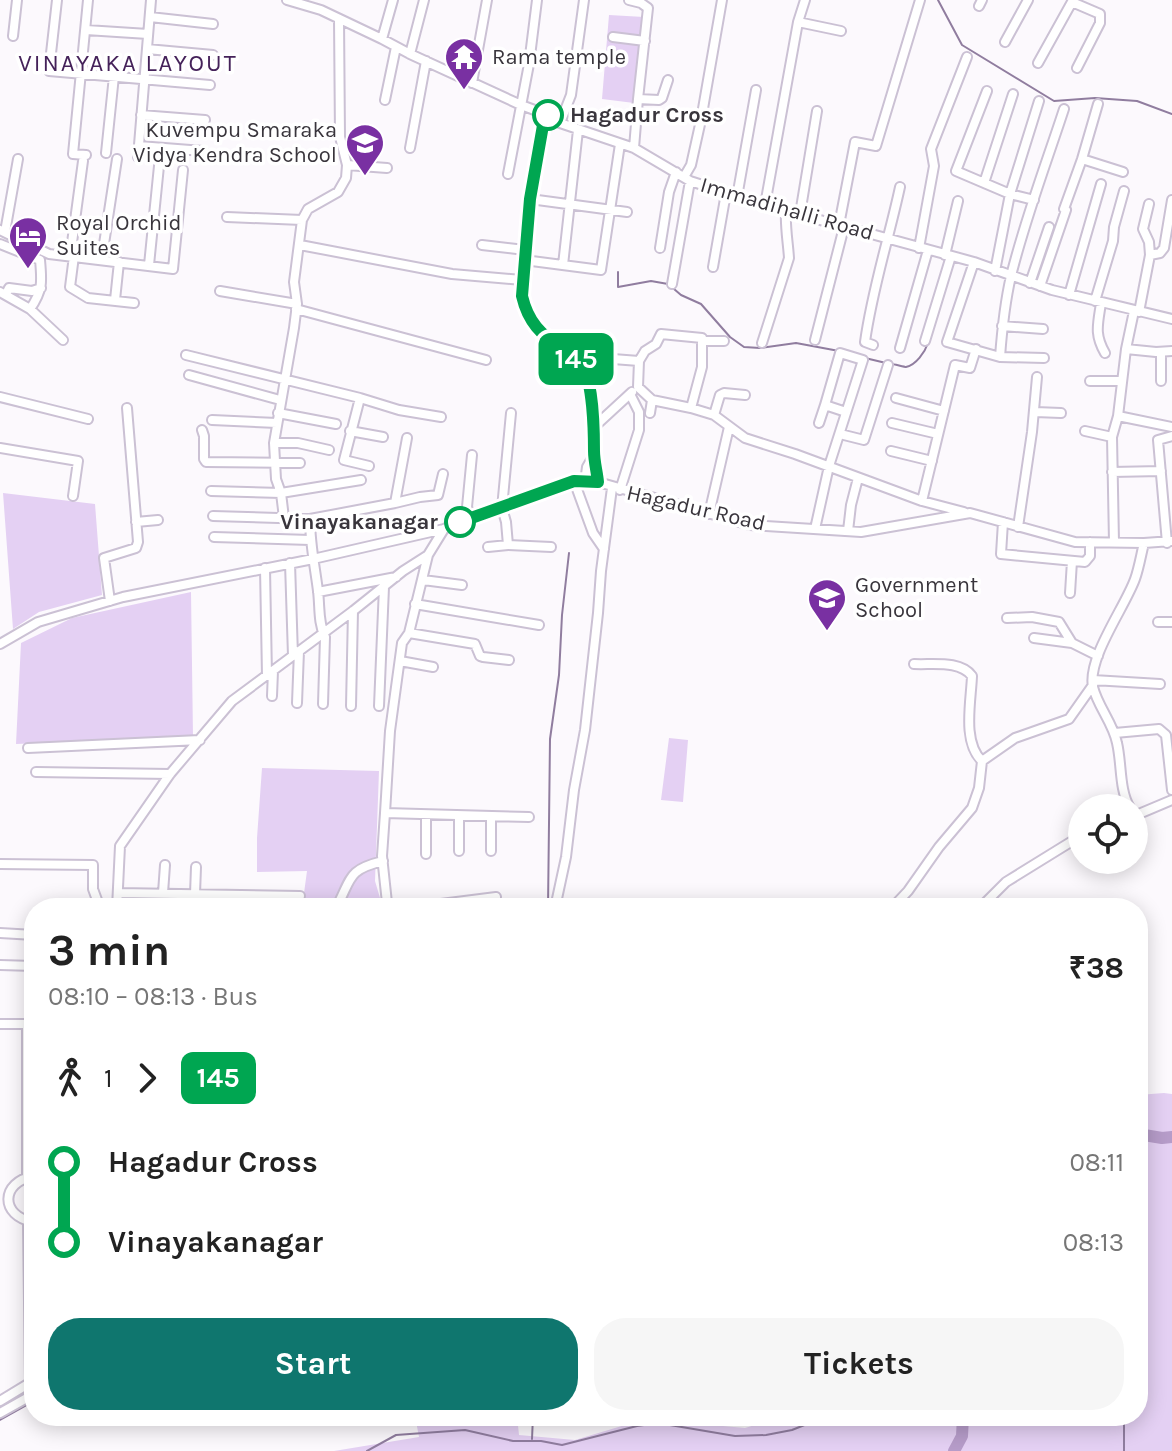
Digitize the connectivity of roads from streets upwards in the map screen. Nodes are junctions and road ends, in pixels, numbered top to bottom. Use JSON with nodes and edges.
{"nodes":[{"id":1,"x":17,"y":0,"type":"edge"},
{"id":2,"x":57,"y":0,"type":"edge"},
{"id":3,"x":88,"y":0,"type":"edge"},
{"id":4,"x":151,"y":0,"type":"edge"},
{"id":5,"x":287,"y":0,"type":"edge"},
{"id":6,"x":323,"y":0,"type":"edge"},
{"id":7,"x":393,"y":0,"type":"edge"},
{"id":8,"x":424,"y":0,"type":"edge"},
{"id":9,"x":487,"y":0,"type":"edge"},
{"id":10,"x":537,"y":0,"type":"edge"},
{"id":11,"x":584,"y":0,"type":"edge"},
{"id":12,"x":629,"y":0,"type":"edge"},
{"id":13,"x":722,"y":0,"type":"edge"},
{"id":14,"x":805,"y":0,"type":"edge"},
{"id":15,"x":920,"y":0,"type":"edge"},
{"id":16,"x":1028,"y":0,"type":"edge"},
{"id":17,"x":1072,"y":1,"type":"edge"},
{"id":18,"x":321,"y":10,"type":"junction"},
{"id":19,"x":150,"y":17,"type":"junction"},
{"id":20,"x":339,"y":19,"type":"junction"},
{"id":21,"x":798,"y":22,"type":"junction"},
{"id":22,"x":213,"y":24,"type":"dead end"},
{"id":23,"x":86,"y":30,"type":"junction"},
{"id":24,"x":841,"y":31,"type":"dead end"},
{"id":25,"x":148,"y":34,"type":"junction"},
{"id":26,"x":13,"y":36,"type":"dead end"},
{"id":27,"x":613,"y":37,"type":"dead end"},
{"id":28,"x":382,"y":39,"type":"junction"},
{"id":29,"x":645,"y":41,"type":"junction"},
{"id":30,"x":1005,"y":42,"type":"dead end"},
{"id":31,"x":396,"y":47,"type":"junction"},
{"id":32,"x":147,"y":49,"type":"junction"},
{"id":33,"x":410,"y":54,"type":"junction"},
{"id":34,"x":213,"y":55,"type":"dead end"},
{"id":35,"x":967,"y":57,"type":"dead end"},
{"id":36,"x":426,"y":61,"type":"junction"},
{"id":37,"x":1038,"y":63,"type":"dead end"},
{"id":38,"x":1077,"y":68,"type":"dead end"},
{"id":39,"x":81,"y":73,"type":"junction"},
{"id":40,"x":114,"y":76,"type":"junction"},
{"id":41,"x":144,"y":79,"type":"junction"},
{"id":42,"x":668,"y":80,"type":"dead end"},
{"id":43,"x":472,"y":83,"type":"junction"},
{"id":44,"x":210,"y":85,"type":"dead end"},
{"id":45,"x":756,"y":90,"type":"dead end"},
{"id":46,"x":987,"y":91,"type":"dead end"},
{"id":47,"x":1013,"y":94,"type":"dead end"},
{"id":48,"x":638,"y":99,"type":"junction"},
{"id":49,"x":385,"y":100,"type":"dead end"},
{"id":50,"x":1039,"y":101,"type":"dead end"},
{"id":51,"x":1098,"y":104,"type":"dead end"},
{"id":52,"x":521,"y":105,"type":"junction"},
{"id":53,"x":1064,"y":109,"type":"dead end"},
{"id":54,"x":817,"y":111,"type":"dead end"},
{"id":55,"x":545,"y":114,"type":"junction"},
{"id":56,"x":141,"y":115,"type":"junction"},
{"id":57,"x":205,"y":120,"type":"dead end"},
{"id":58,"x":560,"y":123,"type":"junction"},
{"id":59,"x":578,"y":130,"type":"junction"},
{"id":60,"x":620,"y":144,"type":"junction"},
{"id":61,"x":139,"y":146,"type":"junction"},
{"id":62,"x":410,"y":148,"type":"dead end"},
{"id":63,"x":634,"y":148,"type":"junction"},
{"id":64,"x":203,"y":151,"type":"dead end"},
{"id":65,"x":106,"y":153,"type":"dead end"},
{"id":66,"x":138,"y":157,"type":"dead end"},
{"id":67,"x":18,"y":159,"type":"dead end"},
{"id":68,"x":117,"y":159,"type":"dead end"},
{"id":69,"x":1082,"y":159,"type":"junction"},
{"id":70,"x":347,"y":165,"type":"junction"},
{"id":71,"x":159,"y":166,"type":"dead end"},
{"id":72,"x":387,"y":168,"type":"dead end"},
{"id":73,"x":183,"y":170,"type":"dead end"},
{"id":74,"x":1123,"y":172,"type":"dead end"},
{"id":75,"x":508,"y":174,"type":"dead end"},
{"id":76,"x":683,"y":177,"type":"junction"},
{"id":77,"x":984,"y":183,"type":"junction"},
{"id":78,"x":1101,"y":184,"type":"dead end"},
{"id":79,"x":900,"y":187,"type":"dead end"},
{"id":80,"x":1124,"y":191,"type":"dead end"},
{"id":81,"x":726,"y":193,"type":"junction"},
{"id":82,"x":1010,"y":194,"type":"junction"},
{"id":83,"x":737,"y":197,"type":"junction"},
{"id":84,"x":530,"y":199,"type":"junction"},
{"id":85,"x":1034,"y":200,"type":"junction"},
{"id":86,"x":1172,"y":200,"type":"edge"},
{"id":87,"x":958,"y":201,"type":"dead end"},
{"id":88,"x":1149,"y":204,"type":"dead end"},
{"id":89,"x":571,"y":205,"type":"junction"},
{"id":90,"x":765,"y":205,"type":"junction"},
{"id":91,"x":609,"y":209,"type":"junction"},
{"id":92,"x":786,"y":211,"type":"junction"},
{"id":93,"x":627,"y":212,"type":"dead end"},
{"id":94,"x":800,"y":214,"type":"junction"},
{"id":95,"x":227,"y":217,"type":"dead end"},
{"id":96,"x":302,"y":220,"type":"junction"},
{"id":97,"x":842,"y":226,"type":"junction"},
{"id":98,"x":1049,"y":227,"type":"dead end"},
{"id":99,"x":2,"y":231,"type":"edge"},
{"id":100,"x":889,"y":239,"type":"junction"},
{"id":101,"x":0,"y":244,"type":"edge"},
{"id":102,"x":300,"y":245,"type":"junction"},
{"id":103,"x":482,"y":245,"type":"dead end"},
{"id":104,"x":660,"y":248,"type":"dead end"},
{"id":105,"x":924,"y":249,"type":"junction"},
{"id":106,"x":524,"y":255,"type":"junction"},
{"id":107,"x":1150,"y":255,"type":"junction"},
{"id":108,"x":74,"y":256,"type":"junction"},
{"id":109,"x":103,"y":256,"type":"junction"},
{"id":110,"x":948,"y":256,"type":"junction"},
{"id":111,"x":119,"y":262,"type":"junction"},
{"id":112,"x":974,"y":262,"type":"junction"},
{"id":113,"x":149,"y":265,"type":"junction"},
{"id":114,"x":563,"y":265,"type":"junction"},
{"id":115,"x":713,"y":267,"type":"dead end"},
{"id":116,"x":995,"y":271,"type":"junction"},
{"id":117,"x":1011,"y":276,"type":"junction"},
{"id":118,"x":522,"y":280,"type":"junction"},
{"id":119,"x":1030,"y":283,"type":"junction"},
{"id":120,"x":672,"y":284,"type":"dead end"},
{"id":121,"x":1040,"y":286,"type":"junction"},
{"id":122,"x":41,"y":288,"type":"junction"},
{"id":123,"x":4,"y":289,"type":"edge"},
{"id":124,"x":220,"y":291,"type":"dead end"},
{"id":125,"x":1069,"y":295,"type":"junction"},
{"id":126,"x":115,"y":300,"type":"junction"},
{"id":127,"x":1098,"y":302,"type":"junction"},
{"id":128,"x":134,"y":303,"type":"dead end"},
{"id":129,"x":296,"y":307,"type":"junction"},
{"id":130,"x":30,"y":309,"type":"junction"},
{"id":131,"x":1136,"y":312,"type":"junction"},
{"id":132,"x":1172,"y":319,"type":"edge"},
{"id":133,"x":1002,"y":326,"type":"junction"},
{"id":134,"x":1043,"y":329,"type":"dead end"},
{"id":135,"x":63,"y":340,"type":"dead end"},
{"id":136,"x":815,"y":340,"type":"dead end"},
{"id":137,"x":702,"y":341,"type":"junction"},
{"id":138,"x":724,"y":341,"type":"dead end"},
{"id":139,"x":925,"y":341,"type":"dead end"},
{"id":140,"x":762,"y":343,"type":"dead end"},
{"id":141,"x":873,"y":345,"type":"dead end"},
{"id":142,"x":900,"y":348,"type":"dead end"},
{"id":143,"x":976,"y":349,"type":"junction"},
{"id":144,"x":1126,"y":349,"type":"junction"},
{"id":145,"x":1172,"y":351,"type":"edge"},
{"id":146,"x":1161,"y":352,"type":"junction"},
{"id":147,"x":1105,"y":353,"type":"dead end"},
{"id":148,"x":186,"y":355,"type":"dead end"},
{"id":149,"x":574,"y":356,"type":"junction"},
{"id":150,"x":1000,"y":357,"type":"junction"},
{"id":151,"x":1044,"y":358,"type":"dead end"},
{"id":152,"x":486,"y":360,"type":"dead end"},
{"id":153,"x":639,"y":361,"type":"junction"},
{"id":154,"x":888,"y":365,"type":"dead end"},
{"id":155,"x":189,"y":375,"type":"dead end"},
{"id":156,"x":1037,"y":377,"type":"dead end"},
{"id":157,"x":284,"y":380,"type":"junction"},
{"id":158,"x":1090,"y":381,"type":"dead end"},
{"id":159,"x":1122,"y":381,"type":"junction"},
{"id":160,"x":1161,"y":381,"type":"dead end"},
{"id":161,"x":638,"y":387,"type":"junction"},
{"id":162,"x":630,"y":394,"type":"junction"},
{"id":163,"x":745,"y":395,"type":"dead end"},
{"id":164,"x":0,"y":397,"type":"edge"},
{"id":165,"x":360,"y":398,"type":"junction"},
{"id":166,"x":896,"y":398,"type":"dead end"},
{"id":167,"x":280,"y":400,"type":"junction"},
{"id":168,"x":652,"y":400,"type":"junction"},
{"id":169,"x":825,"y":405,"type":"junction"},
{"id":170,"x":127,"y":408,"type":"dead end"},
{"id":171,"x":691,"y":408,"type":"junction"},
{"id":172,"x":944,"y":411,"type":"junction"},
{"id":173,"x":846,"y":412,"type":"junction"},
{"id":174,"x":1035,"y":412,"type":"junction"},
{"id":175,"x":511,"y":413,"type":"dead end"},
{"id":176,"x":650,"y":413,"type":"dead end"},
{"id":177,"x":1061,"y":413,"type":"dead end"},
{"id":178,"x":714,"y":415,"type":"junction"},
{"id":179,"x":1118,"y":416,"type":"junction"},
{"id":180,"x":441,"y":417,"type":"dead end"},
{"id":181,"x":278,"y":418,"type":"junction"},
{"id":182,"x":88,"y":419,"type":"dead end"},
{"id":183,"x":212,"y":420,"type":"dead end"},
{"id":184,"x":819,"y":423,"type":"dead end"},
{"id":185,"x":892,"y":423,"type":"dead end"},
{"id":186,"x":336,"y":424,"type":"dead end"},
{"id":187,"x":594,"y":427,"type":"junction"},
{"id":188,"x":729,"y":427,"type":"junction"},
{"id":189,"x":1172,"y":427,"type":"edge"},
{"id":190,"x":202,"y":430,"type":"dead end"},
{"id":191,"x":350,"y":431,"type":"junction"},
{"id":192,"x":1085,"y":431,"type":"dead end"},
{"id":193,"x":840,"y":434,"type":"junction"},
{"id":194,"x":938,"y":434,"type":"junction"},
{"id":195,"x":1172,"y":436,"type":"edge"},
{"id":196,"x":383,"y":437,"type":"dead end"},
{"id":197,"x":1112,"y":437,"type":"junction"},
{"id":198,"x":407,"y":438,"type":"dead end"},
{"id":199,"x":274,"y":443,"type":"junction"},
{"id":200,"x":0,"y":448,"type":"edge"},
{"id":201,"x":329,"y":450,"type":"dead end"},
{"id":202,"x":891,"y":451,"type":"dead end"},
{"id":203,"x":472,"y":455,"type":"dead end"},
{"id":204,"x":594,"y":455,"type":"junction"},
{"id":205,"x":932,"y":461,"type":"junction"},
{"id":206,"x":300,"y":463,"type":"dead end"},
{"id":207,"x":275,"y":464,"type":"junction"},
{"id":208,"x":369,"y":466,"type":"dead end"},
{"id":209,"x":829,"y":466,"type":"junction"},
{"id":210,"x":1161,"y":471,"type":"junction"},
{"id":211,"x":1112,"y":472,"type":"junction"},
{"id":212,"x":443,"y":474,"type":"dead end"},
{"id":213,"x":858,"y":478,"type":"junction"},
{"id":214,"x":361,"y":480,"type":"dead end"},
{"id":215,"x":574,"y":481,"type":"junction"},
{"id":216,"x":585,"y":482,"type":"junction"},
{"id":217,"x":598,"y":482,"type":"junction"},
{"id":218,"x":616,"y":489,"type":"junction"},
{"id":219,"x":211,"y":491,"type":"dead end"},
{"id":220,"x":281,"y":493,"type":"junction"},
{"id":221,"x":73,"y":496,"type":"dead end"},
{"id":222,"x":922,"y":501,"type":"junction"},
{"id":223,"x":395,"y":503,"type":"junction"},
{"id":224,"x":502,"y":508,"type":"junction"},
{"id":225,"x":970,"y":513,"type":"junction"},
{"id":226,"x":709,"y":514,"type":"junction"},
{"id":227,"x":213,"y":516,"type":"dead end"},
{"id":228,"x":284,"y":518,"type":"junction"},
{"id":229,"x":471,"y":518,"type":"junction"},
{"id":230,"x":310,"y":519,"type":"junction"},
{"id":231,"x":158,"y":520,"type":"dead end"},
{"id":232,"x":136,"y":522,"type":"junction"},
{"id":233,"x":1003,"y":522,"type":"junction"},
{"id":234,"x":1018,"y":527,"type":"junction"},
{"id":235,"x":444,"y":529,"type":"junction"},
{"id":236,"x":815,"y":529,"type":"junction"},
{"id":237,"x":848,"y":531,"type":"junction"},
{"id":238,"x":214,"y":537,"type":"dead end"},
{"id":239,"x":310,"y":540,"type":"junction"},
{"id":240,"x":1090,"y":542,"type":"junction"},
{"id":241,"x":1114,"y":542,"type":"junction"},
{"id":242,"x":1169,"y":542,"type":"edge"},
{"id":243,"x":1144,"y":543,"type":"junction"},
{"id":244,"x":508,"y":545,"type":"junction"},
{"id":245,"x":488,"y":547,"type":"dead end"},
{"id":246,"x":551,"y":547,"type":"dead end"},
{"id":247,"x":604,"y":549,"type":"junction"},
{"id":248,"x":428,"y":555,"type":"junction"},
{"id":249,"x":313,"y":559,"type":"junction"},
{"id":250,"x":1072,"y":561,"type":"junction"},
{"id":251,"x":290,"y":563,"type":"junction"},
{"id":252,"x":265,"y":568,"type":"junction"},
{"id":253,"x":396,"y":577,"type":"junction"},
{"id":254,"x":423,"y":580,"type":"junction"},
{"id":255,"x":462,"y":585,"type":"dead end"},
{"id":256,"x":384,"y":587,"type":"junction"},
{"id":257,"x":318,"y":592,"type":"junction"},
{"id":258,"x":1070,"y":593,"type":"dead end"},
{"id":259,"x":110,"y":601,"type":"junction"},
{"id":260,"x":415,"y":604,"type":"junction"},
{"id":261,"x":353,"y":611,"type":"junction"},
{"id":262,"x":1007,"y":618,"type":"dead end"},
{"id":263,"x":1158,"y":622,"type":"dead end"},
{"id":264,"x":1172,"y":622,"type":"edge"},
{"id":265,"x":539,"y":625,"type":"dead end"},
{"id":266,"x":323,"y":633,"type":"junction"},
{"id":267,"x":409,"y":633,"type":"junction"},
{"id":268,"x":1034,"y":638,"type":"dead end"},
{"id":269,"x":1072,"y":643,"type":"junction"},
{"id":270,"x":0,"y":644,"type":"edge"},
{"id":271,"x":296,"y":653,"type":"junction"},
{"id":272,"x":1098,"y":656,"type":"junction"},
{"id":273,"x":509,"y":660,"type":"dead end"},
{"id":274,"x":400,"y":661,"type":"junction"},
{"id":275,"x":914,"y":664,"type":"dead end"},
{"id":276,"x":433,"y":667,"type":"dead end"},
{"id":277,"x":270,"y":673,"type":"junction"},
{"id":278,"x":1093,"y":682,"type":"junction"},
{"id":279,"x":1160,"y":684,"type":"dead end"},
{"id":280,"x":272,"y":696,"type":"dead end"},
{"id":281,"x":297,"y":703,"type":"dead end"},
{"id":282,"x":323,"y":704,"type":"dead end"},
{"id":283,"x":351,"y":706,"type":"dead end"},
{"id":284,"x":379,"y":706,"type":"dead end"},
{"id":285,"x":1115,"y":733,"type":"junction"},
{"id":286,"x":200,"y":740,"type":"junction"},
{"id":287,"x":28,"y":748,"type":"dead end"},
{"id":288,"x":982,"y":761,"type":"junction"},
{"id":289,"x":36,"y":772,"type":"dead end"},
{"id":290,"x":170,"y":774,"type":"junction"},
{"id":291,"x":1172,"y":790,"type":"edge"},
{"id":292,"x":1125,"y":794,"type":"edge"},
{"id":293,"x":1172,"y":800,"type":"edge"},
{"id":294,"x":1148,"y":809,"type":"edge"},
{"id":295,"x":385,"y":813,"type":"junction"},
{"id":296,"x":426,"y":815,"type":"junction"},
{"id":297,"x":459,"y":816,"type":"junction"},
{"id":298,"x":491,"y":817,"type":"junction"},
{"id":299,"x":529,"y":817,"type":"dead end"},
{"id":300,"x":1068,"y":844,"type":"edge"},
{"id":301,"x":459,"y":851,"type":"dead end"},
{"id":302,"x":491,"y":851,"type":"dead end"},
{"id":303,"x":426,"y":854,"type":"dead end"},
{"id":304,"x":383,"y":861,"type":"junction"},
{"id":305,"x":0,"y":864,"type":"edge"},
{"id":306,"x":165,"y":865,"type":"dead end"},
{"id":307,"x":196,"y":867,"type":"dead end"},
{"id":308,"x":118,"y":893,"type":"junction"},
{"id":309,"x":163,"y":893,"type":"junction"},
{"id":310,"x":195,"y":894,"type":"junction"},
{"id":311,"x":300,"y":896,"type":"dead end"},
{"id":312,"x":496,"y":897,"type":"dead end"},
{"id":313,"x":96,"y":898,"type":"edge"},
{"id":314,"x":118,"y":898,"type":"edge"},
{"id":315,"x":340,"y":898,"type":"edge"},
{"id":316,"x":387,"y":898,"type":"edge"},
{"id":317,"x":488,"y":898,"type":"edge"},
{"id":318,"x":557,"y":898,"type":"edge"},
{"id":319,"x":901,"y":898,"type":"edge"},
{"id":320,"x":990,"y":898,"type":"edge"},
{"id":321,"x":0,"y":933,"type":"edge"},
{"id":322,"x":24,"y":934,"type":"edge"},
{"id":323,"x":0,"y":965,"type":"edge"},
{"id":324,"x":24,"y":966,"type":"edge"},
{"id":325,"x":0,"y":1024,"type":"edge"},
{"id":326,"x":24,"y":1024,"type":"edge"},
{"id":327,"x":24,"y":1179,"type":"edge"},
{"id":328,"x":3,"y":1200,"type":"edge"},
{"id":329,"x":24,"y":1219,"type":"edge"},
{"id":330,"x":24,"y":1387,"type":"edge"},
{"id":331,"x":24,"y":1400,"type":"edge"},
{"id":332,"x":0,"y":1401,"type":"edge"},
{"id":333,"x":0,"y":1413,"type":"edge"}],
"edges":[{"from":1,"to":26,"type":"street"},
{"from":2,"to":39,"type":"street"},
{"from":3,"to":23,"type":"street"},
{"from":4,"to":19,"type":"street"},
{"from":5,"to":18,"type":"street","name":"Immadihalli Road"},
{"from":6,"to":18,"type":"street"},
{"from":7,"to":28,"type":"street"},
{"from":8,"to":33,"type":"street"},
{"from":9,"to":43,"type":"street"},
{"from":10,"to":52,"type":"street"},
{"from":11,"to":58,"type":"street"},
{"from":12,"to":29,"type":"street"},
{"from":13,"to":76,"type":"street"},
{"from":14,"to":21,"type":"street"},
{"from":15,"to":97,"type":"street"},
{"from":16,"to":30,"type":"street"},
{"from":17,"to":37,"type":"street"},
{"from":17,"to":38,"type":"street"},
{"from":18,"to":20,"type":"street","name":"Immadihalli Road"},
{"from":19,"to":22,"type":"street"},
{"from":19,"to":25,"type":"street"},
{"from":20,"to":28,"type":"street","name":"Immadihalli Road"},
{"from":20,"to":70,"type":"street"},
{"from":21,"to":24,"type":"street"},
{"from":21,"to":90,"type":"street"},
{"from":23,"to":25,"type":"street"},
{"from":23,"to":39,"type":"street"},
{"from":25,"to":32,"type":"street"},
{"from":27,"to":29,"type":"street"},
{"from":28,"to":31,"type":"street","name":"Immadihalli Road"},
{"from":29,"to":48,"type":"street"},
{"from":31,"to":33,"type":"street","name":"Immadihalli Road"},
{"from":31,"to":49,"type":"street"},
{"from":32,"to":34,"type":"street"},
{"from":32,"to":41,"type":"street"},
{"from":33,"to":36,"type":"street","name":"Immadihalli Road"},
{"from":35,"to":105,"type":"street"},
{"from":36,"to":43,"type":"street","name":"Immadihalli Road"},
{"from":36,"to":62,"type":"street"},
{"from":39,"to":40,"type":"street"},
{"from":39,"to":109,"type":"street"},
{"from":40,"to":41,"type":"street"},
{"from":40,"to":65,"type":"street"},
{"from":41,"to":44,"type":"street"},
{"from":41,"to":56,"type":"street"},
{"from":42,"to":48,"type":"street"},
{"from":43,"to":52,"type":"street","name":"Immadihalli Road"},
{"from":45,"to":83,"type":"street"},
{"from":46,"to":77,"type":"street"},
{"from":47,"to":77,"type":"street"},
{"from":48,"to":63,"type":"street"},
{"from":50,"to":82,"type":"street"},
{"from":51,"to":69,"type":"street"},
{"from":52,"to":55,"type":"street","name":"Immadihalli Road"},
{"from":52,"to":75,"type":"street"},
{"from":53,"to":85,"type":"street"},
{"from":54,"to":94,"type":"street"},
{"from":55,"to":58,"type":"street","name":"Immadihalli Road"},
{"from":55,"to":84,"type":"street"},
{"from":56,"to":57,"type":"street"},
{"from":56,"to":61,"type":"street"},
{"from":58,"to":59,"type":"street","name":"Immadihalli Road"},
{"from":59,"to":60,"type":"street","name":"Immadihalli Road"},
{"from":59,"to":89,"type":"street"},
{"from":60,"to":63,"type":"street","name":"Immadihalli Road"},
{"from":60,"to":91,"type":"street"},
{"from":61,"to":64,"type":"street"},
{"from":61,"to":66,"type":"street"},
{"from":63,"to":76,"type":"street","name":"Immadihalli Road"},
{"from":67,"to":99,"type":"street"},
{"from":68,"to":109,"type":"street"},
{"from":69,"to":74,"type":"street"},
{"from":69,"to":121,"type":"street"},
{"from":70,"to":72,"type":"street"},
{"from":70,"to":96,"type":"street"},
{"from":71,"to":113,"type":"street"},
{"from":73,"to":113,"type":"street"},
{"from":76,"to":81,"type":"street","name":"Immadihalli Road"},
{"from":76,"to":104,"type":"street"},
{"from":76,"to":120,"type":"street"},
{"from":77,"to":82,"type":"street"},
{"from":78,"to":125,"type":"street"},
{"from":79,"to":100,"type":"street"},
{"from":80,"to":127,"type":"street"},
{"from":81,"to":83,"type":"street","name":"Immadihalli Road"},
{"from":81,"to":115,"type":"street"},
{"from":82,"to":85,"type":"street"},
{"from":82,"to":116,"type":"street"},
{"from":83,"to":90,"type":"street","name":"Immadihalli Road"},
{"from":84,"to":89,"type":"street"},
{"from":84,"to":106,"type":"street"},
{"from":85,"to":117,"type":"street"},
{"from":86,"to":107,"type":"street"},
{"from":87,"to":110,"type":"street"},
{"from":88,"to":107,"type":"street"},
{"from":89,"to":91,"type":"street"},
{"from":89,"to":114,"type":"street"},
{"from":90,"to":92,"type":"street","name":"Immadihalli Road"},
{"from":91,"to":93,"type":"street"},
{"from":91,"to":114,"type":"street"},
{"from":92,"to":94,"type":"street","name":"Immadihalli Road"},
{"from":92,"to":140,"type":"street"},
{"from":94,"to":97,"type":"street","name":"Immadihalli Road"},
{"from":95,"to":96,"type":"street"},
{"from":96,"to":102,"type":"street"},
{"from":97,"to":100,"type":"street","name":"Immadihalli Road"},
{"from":97,"to":136,"type":"street"},
{"from":98,"to":119,"type":"street"},
{"from":99,"to":108,"type":"street"},
{"from":100,"to":105,"type":"street","name":"Immadihalli Road"},
{"from":100,"to":141,"type":"street"},
{"from":101,"to":122,"type":"street"},
{"from":102,"to":118,"type":"street"},
{"from":102,"to":129,"type":"street"},
{"from":103,"to":106,"type":"street"},
{"from":105,"to":110,"type":"street","name":"Immadihalli Road"},
{"from":105,"to":142,"type":"street"},
{"from":106,"to":114,"type":"street"},
{"from":106,"to":118,"type":"street"},
{"from":107,"to":131,"type":"street"},
{"from":108,"to":109,"type":"street"},
{"from":108,"to":126,"type":"street"},
{"from":109,"to":111,"type":"street"},
{"from":110,"to":112,"type":"street","name":"Immadihalli Road"},
{"from":110,"to":139,"type":"street"},
{"from":111,"to":113,"type":"street"},
{"from":111,"to":126,"type":"street"},
{"from":112,"to":116,"type":"street","name":"Immadihalli Road"},
{"from":112,"to":143,"type":"street"},
{"from":116,"to":117,"type":"street","name":"Immadihalli Road"},
{"from":117,"to":119,"type":"street","name":"Immadihalli Road"},
{"from":117,"to":133,"type":"street"},
{"from":118,"to":149,"type":"street"},
{"from":119,"to":121,"type":"street","name":"Immadihalli Road"},
{"from":121,"to":125,"type":"street","name":"Immadihalli Road"},
{"from":122,"to":123,"type":"street"},
{"from":122,"to":130,"type":"street"},
{"from":123,"to":130,"type":"street"},
{"from":124,"to":129,"type":"street"},
{"from":125,"to":127,"type":"street","name":"Immadihalli Road"},
{"from":126,"to":128,"type":"street"},
{"from":127,"to":131,"type":"street","name":"Immadihalli Road"},
{"from":127,"to":147,"type":"street"},
{"from":129,"to":152,"type":"street"},
{"from":129,"to":157,"type":"street"},
{"from":130,"to":135,"type":"street"},
{"from":131,"to":132,"type":"street","name":"Immadihalli Road"},
{"from":131,"to":144,"type":"street"},
{"from":133,"to":134,"type":"street"},
{"from":133,"to":150,"type":"street"},
{"from":137,"to":138,"type":"street"},
{"from":137,"to":153,"type":"street"},
{"from":137,"to":171,"type":"street"},
{"from":143,"to":150,"type":"street"},
{"from":143,"to":172,"type":"street"},
{"from":144,"to":146,"type":"street"},
{"from":144,"to":159,"type":"street"},
{"from":145,"to":146,"type":"street"},
{"from":146,"to":160,"type":"street"},
{"from":148,"to":157,"type":"street"},
{"from":149,"to":153,"type":"street"},
{"from":149,"to":187,"type":"street"},
{"from":150,"to":151,"type":"street"},
{"from":153,"to":161,"type":"street"},
{"from":154,"to":193,"type":"street"},
{"from":155,"to":167,"type":"street"},
{"from":156,"to":174,"type":"street"},
{"from":157,"to":165,"type":"street"},
{"from":157,"to":167,"type":"street"},
{"from":158,"to":159,"type":"street"},
{"from":159,"to":179,"type":"street"},
{"from":161,"to":162,"type":"street"},
{"from":161,"to":168,"type":"street"},
{"from":162,"to":187,"type":"street"},
{"from":162,"to":218,"type":"street"},
{"from":163,"to":178,"type":"street"},
{"from":164,"to":182,"type":"street"},
{"from":165,"to":180,"type":"street"},
{"from":165,"to":191,"type":"street"},
{"from":166,"to":172,"type":"street"},
{"from":167,"to":181,"type":"street"},
{"from":168,"to":171,"type":"street"},
{"from":168,"to":176,"type":"street"},
{"from":169,"to":173,"type":"street"},
{"from":169,"to":173,"type":"street"},
{"from":169,"to":184,"type":"street"},
{"from":170,"to":232,"type":"street"},
{"from":171,"to":178,"type":"street"},
{"from":172,"to":194,"type":"street"},
{"from":173,"to":193,"type":"street"},
{"from":174,"to":177,"type":"street"},
{"from":174,"to":234,"type":"street"},
{"from":175,"to":224,"type":"street"},
{"from":178,"to":188,"type":"street"},
{"from":179,"to":189,"type":"street"},
{"from":179,"to":197,"type":"street"},
{"from":181,"to":183,"type":"street"},
{"from":181,"to":186,"type":"street"},
{"from":181,"to":199,"type":"street"},
{"from":185,"to":194,"type":"street"},
{"from":187,"to":204,"type":"street"},
{"from":188,"to":209,"type":"street"},
{"from":188,"to":226,"type":"street"},
{"from":190,"to":207,"type":"street"},
{"from":191,"to":196,"type":"street"},
{"from":191,"to":208,"type":"street"},
{"from":192,"to":197,"type":"street"},
{"from":193,"to":209,"type":"street"},
{"from":194,"to":205,"type":"street"},
{"from":195,"to":210,"type":"street"},
{"from":197,"to":211,"type":"street"},
{"from":198,"to":223,"type":"street"},
{"from":199,"to":201,"type":"street"},
{"from":199,"to":207,"type":"street"},
{"from":200,"to":221,"type":"street"},
{"from":202,"to":205,"type":"street"},
{"from":203,"to":229,"type":"street"},
{"from":204,"to":216,"type":"street"},
{"from":204,"to":217,"type":"street"},
{"from":205,"to":222,"type":"street"},
{"from":206,"to":207,"type":"street"},
{"from":207,"to":220,"type":"street"},
{"from":209,"to":213,"type":"street"},
{"from":209,"to":236,"type":"street"},
{"from":210,"to":211,"type":"street"},
{"from":210,"to":242,"type":"street"},
{"from":211,"to":241,"type":"street"},
{"from":212,"to":223,"type":"street"},
{"from":213,"to":222,"type":"street"},
{"from":213,"to":237,"type":"street"},
{"from":214,"to":220,"type":"street"},
{"from":215,"to":216,"type":"street","name":"Hagadur Road"},
{"from":215,"to":224,"type":"street","name":"Hagadur Road"},
{"from":215,"to":247,"type":"street"},
{"from":216,"to":217,"type":"street","name":"Hagadur Road"},
{"from":217,"to":218,"type":"street","name":"Hagadur Road"},
{"from":218,"to":226,"type":"street","name":"Hagadur Road"},
{"from":218,"to":247,"type":"street"},
{"from":219,"to":220,"type":"street"},
{"from":220,"to":228,"type":"street"},
{"from":222,"to":225,"type":"street"},
{"from":223,"to":230,"type":"street"},
{"from":224,"to":229,"type":"street","name":"Hagadur Road"},
{"from":224,"to":244,"type":"street"},
{"from":225,"to":233,"type":"street","name":"Hagadur Road"},
{"from":225,"to":237,"type":"street","name":"Hagadur Road"},
{"from":226,"to":236,"type":"street","name":"Hagadur Road"},
{"from":227,"to":228,"type":"street"},
{"from":228,"to":230,"type":"street"},
{"from":229,"to":235,"type":"street","name":"Hagadur Road"},
{"from":230,"to":239,"type":"street"},
{"from":231,"to":232,"type":"street"},
{"from":232,"to":259,"type":"street"},
{"from":233,"to":234,"type":"street","name":"Hagadur Road"},
{"from":233,"to":250,"type":"street"},
{"from":234,"to":240,"type":"street","name":"Hagadur Road"},
{"from":235,"to":248,"type":"street"},
{"from":235,"to":249,"type":"street","name":"Hagadur Road"},
{"from":236,"to":237,"type":"street","name":"Hagadur Road"},
{"from":238,"to":239,"type":"street"},
{"from":239,"to":249,"type":"street"},
{"from":240,"to":241,"type":"street","name":"Hagadur Road"},
{"from":240,"to":250,"type":"street"},
{"from":241,"to":243,"type":"street","name":"Hagadur Road"},
{"from":242,"to":243,"type":"street","name":"Hagadur Road"},
{"from":243,"to":272,"type":"street"},
{"from":244,"to":245,"type":"street"},
{"from":244,"to":246,"type":"street"},
{"from":247,"to":318,"type":"street"},
{"from":248,"to":253,"type":"street"},
{"from":248,"to":254,"type":"street"},
{"from":249,"to":251,"type":"street","name":"Hagadur Road"},
{"from":249,"to":257,"type":"street"},
{"from":250,"to":258,"type":"street"},
{"from":251,"to":252,"type":"street","name":"Hagadur Road"},
{"from":251,"to":271,"type":"street"},
{"from":252,"to":259,"type":"street","name":"Hagadur Road"},
{"from":252,"to":277,"type":"street"},
{"from":253,"to":256,"type":"street"},
{"from":253,"to":257,"type":"street"},
{"from":254,"to":255,"type":"street"},
{"from":254,"to":260,"type":"street"},
{"from":256,"to":261,"type":"street"},
{"from":256,"to":284,"type":"street"},
{"from":257,"to":266,"type":"street"},
{"from":259,"to":270,"type":"street","name":"Hagadur Road"},
{"from":260,"to":265,"type":"street"},
{"from":260,"to":267,"type":"street"},
{"from":261,"to":266,"type":"street"},
{"from":261,"to":283,"type":"street"},
{"from":262,"to":269,"type":"street"},
{"from":263,"to":264,"type":"street"},
{"from":266,"to":271,"type":"street"},
{"from":266,"to":282,"type":"street"},
{"from":267,"to":273,"type":"street"},
{"from":267,"to":274,"type":"street"},
{"from":268,"to":269,"type":"street"},
{"from":269,"to":272,"type":"street"},
{"from":271,"to":277,"type":"street"},
{"from":271,"to":281,"type":"street"},
{"from":272,"to":278,"type":"street"},
{"from":274,"to":276,"type":"street"},
{"from":274,"to":295,"type":"street"},
{"from":275,"to":288,"type":"street"},
{"from":277,"to":280,"type":"street"},
{"from":277,"to":286,"type":"street"},
{"from":278,"to":279,"type":"street"},
{"from":278,"to":285,"type":"street"},
{"from":278,"to":288,"type":"street"},
{"from":285,"to":291,"type":"street"},
{"from":285,"to":292,"type":"street"},
{"from":286,"to":287,"type":"street"},
{"from":286,"to":290,"type":"street"},
{"from":288,"to":319,"type":"street"},
{"from":289,"to":290,"type":"street"},
{"from":290,"to":308,"type":"street"},
{"from":293,"to":294,"type":"street"},
{"from":295,"to":296,"type":"street"},
{"from":295,"to":304,"type":"street"},
{"from":296,"to":297,"type":"street"},
{"from":296,"to":303,"type":"street"},
{"from":297,"to":298,"type":"street"},
{"from":297,"to":301,"type":"street"},
{"from":298,"to":299,"type":"street"},
{"from":298,"to":302,"type":"street"},
{"from":300,"to":320,"type":"street"},
{"from":304,"to":315,"type":"street"},
{"from":304,"to":316,"type":"street"},
{"from":305,"to":313,"type":"street"},
{"from":306,"to":309,"type":"street"},
{"from":307,"to":310,"type":"street"},
{"from":308,"to":309,"type":"street"},
{"from":308,"to":314,"type":"street"},
{"from":309,"to":310,"type":"street"},
{"from":310,"to":311,"type":"street"},
{"from":312,"to":317,"type":"street"},
{"from":321,"to":322,"type":"street"},
{"from":323,"to":324,"type":"street"},
{"from":325,"to":326,"type":"street"},
{"from":327,"to":328,"type":"street"},
{"from":328,"to":329,"type":"street"},
{"from":330,"to":332,"type":"street"},
{"from":331,"to":333,"type":"street"}]}
